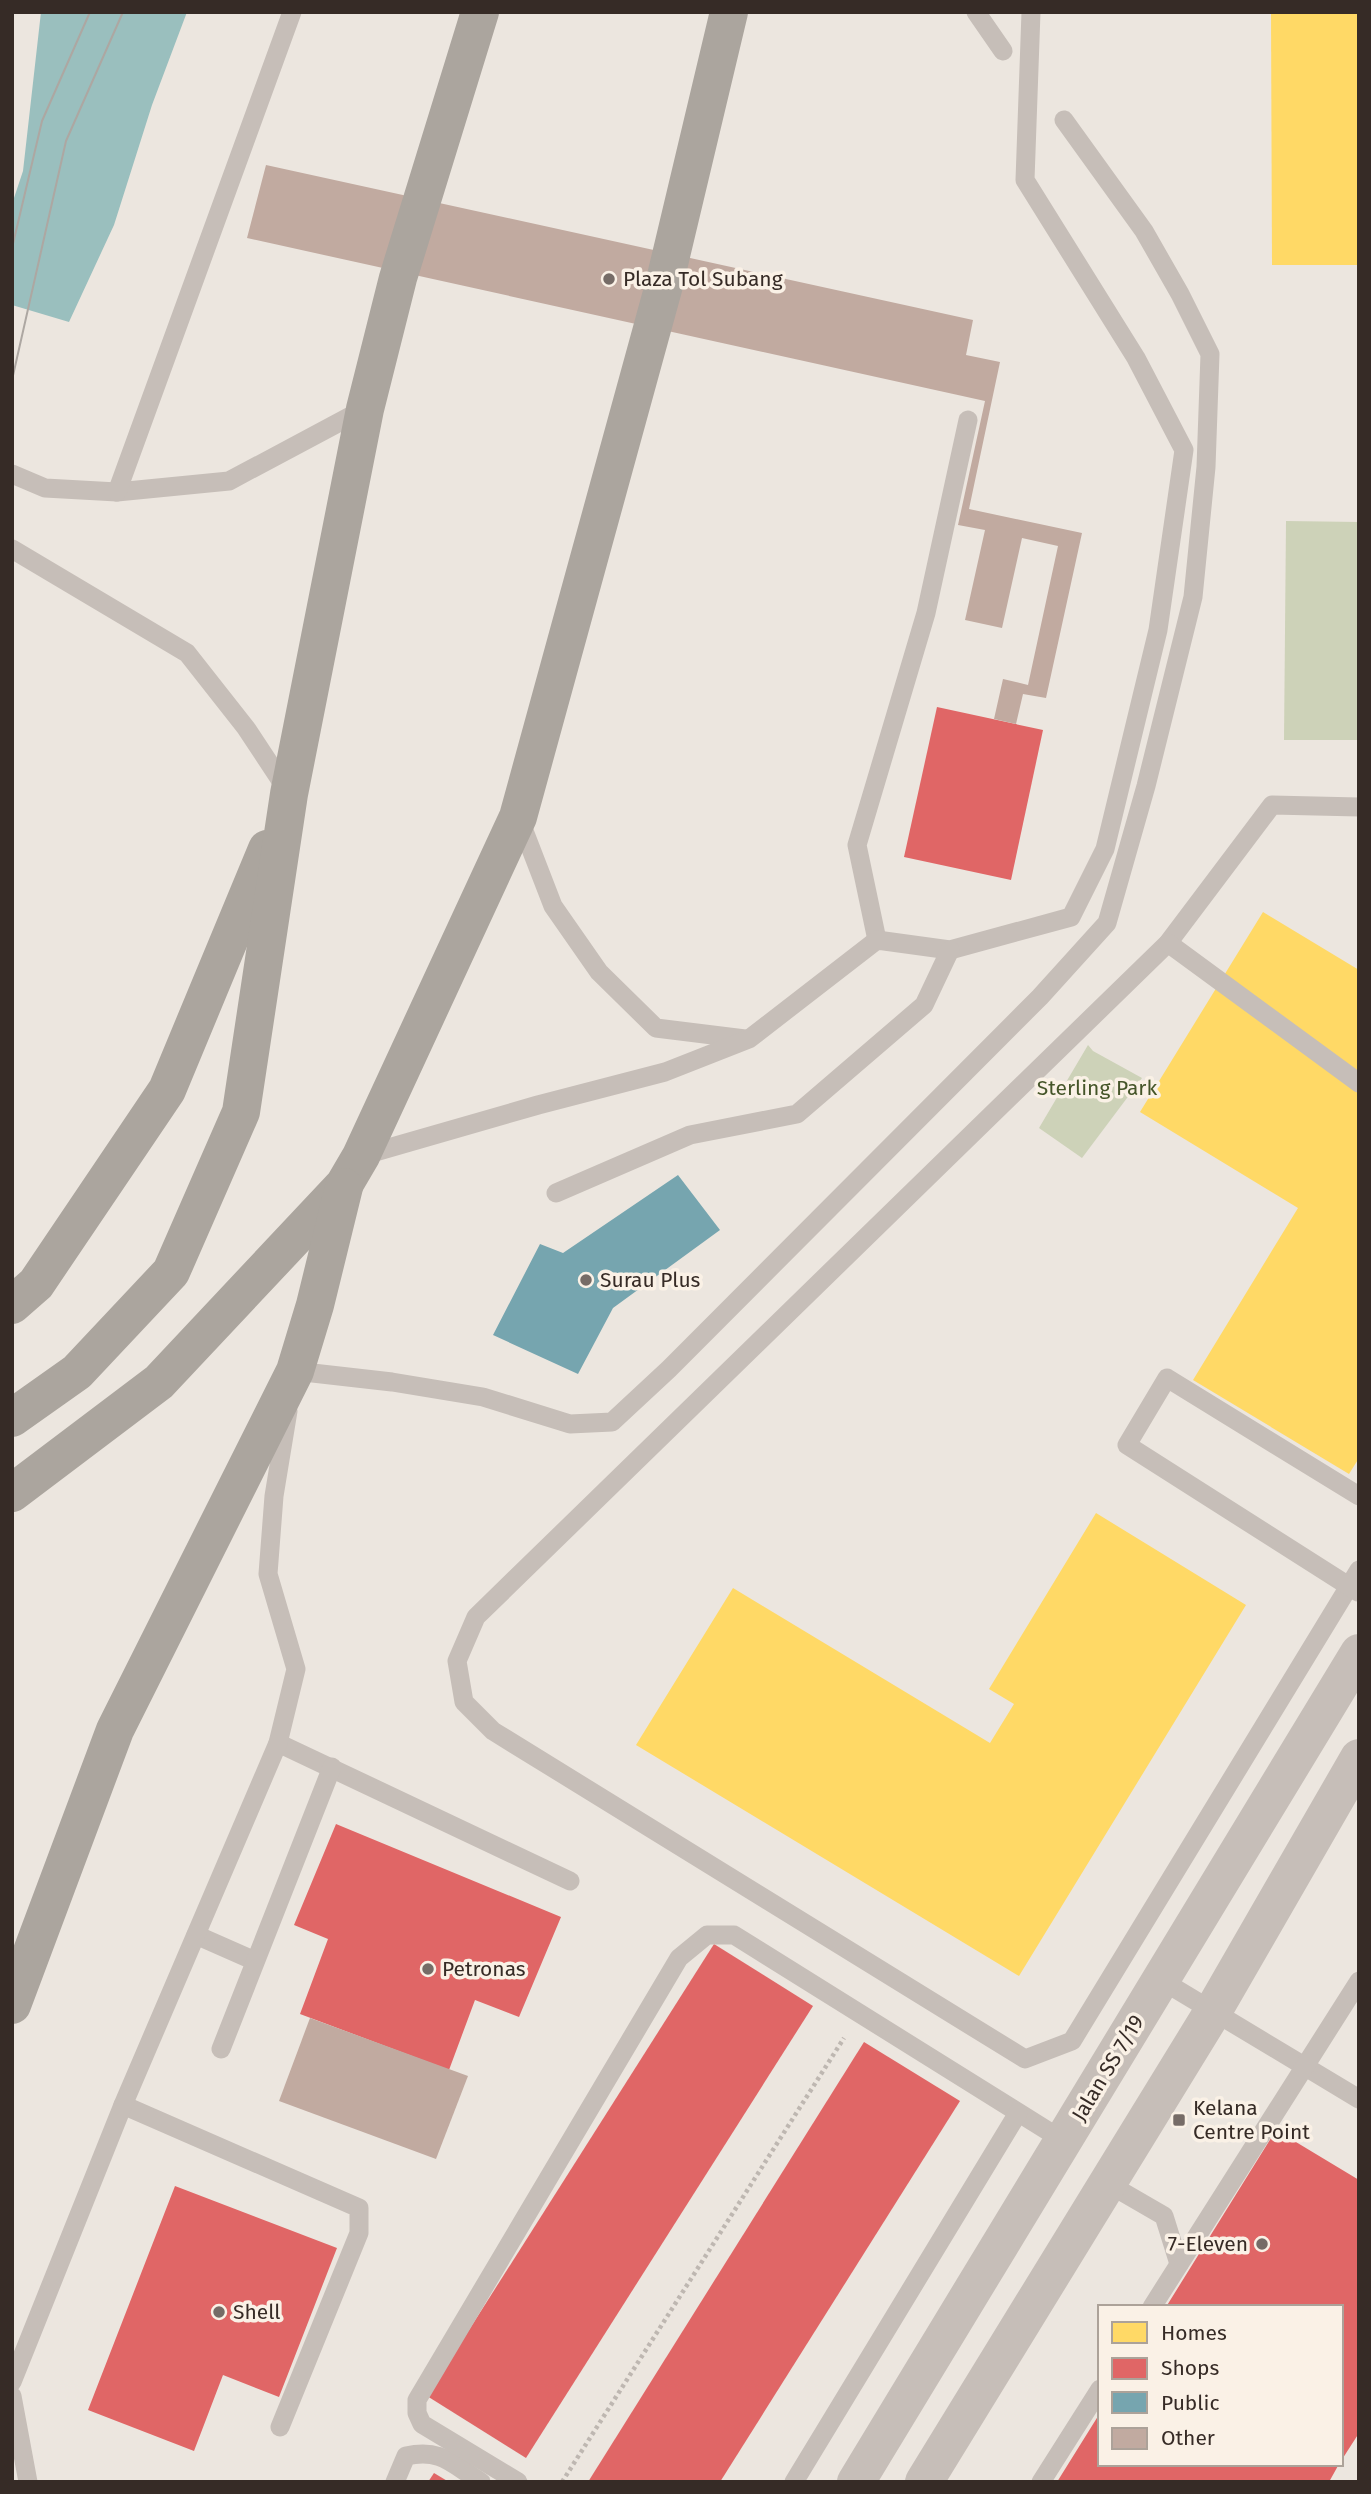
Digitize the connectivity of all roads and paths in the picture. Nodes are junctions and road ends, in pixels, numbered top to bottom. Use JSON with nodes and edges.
{"nodes":[{"id":1,"x":292,"y":12,"type":"edge"},
{"id":2,"x":480,"y":12,"type":"edge"},
{"id":3,"x":729,"y":12,"type":"edge"},
{"id":4,"x":976,"y":12,"type":"edge"},
{"id":5,"x":1031,"y":12,"type":"edge"},
{"id":6,"x":1003,"y":51,"type":"dead end"},
{"id":7,"x":1064,"y":120,"type":"dead end"},
{"id":8,"x":365,"y":409,"type":"junction"},
{"id":9,"x":968,"y":419,"type":"dead end"},
{"id":10,"x":12,"y":474,"type":"edge"},
{"id":11,"x":117,"y":492,"type":"junction"},
{"id":12,"x":12,"y":549,"type":"edge"},
{"id":13,"x":289,"y":794,"type":"junction"},
{"id":14,"x":1359,"y":807,"type":"edge"},
{"id":15,"x":518,"y":817,"type":"junction"},
{"id":16,"x":877,"y":940,"type":"junction"},
{"id":17,"x":1168,"y":943,"type":"junction"},
{"id":18,"x":950,"y":950,"type":"junction"},
{"id":19,"x":748,"y":1039,"type":"junction"},
{"id":20,"x":1359,"y":1083,"type":"edge"},
{"id":21,"x":352,"y":1171,"type":"junction"},
{"id":22,"x":556,"y":1193,"type":"dead end"},
{"id":23,"x":12,"y":1305,"type":"edge"},
{"id":24,"x":295,"y":1371,"type":"junction"},
{"id":25,"x":12,"y":1418,"type":"edge"},
{"id":26,"x":12,"y":1493,"type":"edge"},
{"id":27,"x":1359,"y":1496,"type":"edge"},
{"id":28,"x":1356,"y":1583,"type":"edge"},
{"id":29,"x":1359,"y":1653,"type":"edge"},
{"id":30,"x":278,"y":1743,"type":"junction"},
{"id":31,"x":1359,"y":1758,"type":"edge"},
{"id":32,"x":332,"y":1767,"type":"junction"},
{"id":33,"x":570,"y":1881,"type":"dead end"},
{"id":34,"x":196,"y":1935,"type":"junction"},
{"id":35,"x":255,"y":1961,"type":"junction"},
{"id":36,"x":1161,"y":1980,"type":"junction"},
{"id":37,"x":1359,"y":1981,"type":"edge"},
{"id":38,"x":12,"y":2005,"type":"edge"},
{"id":39,"x":1212,"y":2013,"type":"junction"},
{"id":40,"x":859,"y":2014,"type":"junction"},
{"id":41,"x":221,"y":2049,"type":"dead end"},
{"id":42,"x":1305,"y":2065,"type":"junction"},
{"id":43,"x":1359,"y":2099,"type":"edge"},
{"id":44,"x":123,"y":2105,"type":"junction"},
{"id":45,"x":1018,"y":2113,"type":"junction"},
{"id":46,"x":1064,"y":2141,"type":"junction"},
{"id":47,"x":1107,"y":2183,"type":"junction"},
{"id":48,"x":1179,"y":2263,"type":"junction"},
{"id":49,"x":1153,"y":2305,"type":"edge"},
{"id":50,"x":12,"y":2382,"type":"edge"},
{"id":51,"x":1098,"y":2392,"type":"edge"},
{"id":52,"x":12,"y":2396,"type":"edge"},
{"id":53,"x":280,"y":2427,"type":"dead end"},
{"id":54,"x":28,"y":2482,"type":"edge"},
{"id":55,"x":395,"y":2482,"type":"edge"},
{"id":56,"x":481,"y":2482,"type":"edge"},
{"id":57,"x":518,"y":2482,"type":"edge"},
{"id":58,"x":562,"y":2482,"type":"edge"},
{"id":59,"x":794,"y":2482,"type":"edge"},
{"id":60,"x":856,"y":2482,"type":"edge"},
{"id":61,"x":924,"y":2482,"type":"edge"},
{"id":62,"x":1041,"y":2482,"type":"edge"}],
"edges":[{"from":1,"to":11,"type":"lane"},
{"from":2,"to":8,"type":"highway"},
{"from":3,"to":15,"type":"highway"},
{"from":4,"to":6,"type":"lane"},
{"from":5,"to":18,"type":"lane"},
{"from":7,"to":24,"type":"lane"},
{"from":8,"to":11,"type":"lane"},
{"from":8,"to":13,"type":"highway"},
{"from":9,"to":16,"type":"lane"},
{"from":10,"to":11,"type":"lane"},
{"from":12,"to":13,"type":"lane"},
{"from":13,"to":23,"type":"highway"},
{"from":13,"to":25,"type":"highway"},
{"from":14,"to":17,"type":"lane"},
{"from":15,"to":19,"type":"lane"},
{"from":15,"to":21,"type":"highway"},
{"from":16,"to":18,"type":"lane"},
{"from":16,"to":19,"type":"lane"},
{"from":17,"to":20,"type":"lane"},
{"from":17,"to":28,"type":"lane"},
{"from":18,"to":22,"type":"lane"},
{"from":19,"to":21,"type":"lane"},
{"from":21,"to":24,"type":"highway"},
{"from":21,"to":26,"type":"highway"},
{"from":24,"to":30,"type":"lane"},
{"from":24,"to":38,"type":"highway"},
{"from":27,"to":28,"type":"lane"},
{"from":29,"to":36,"type":"street","name":"Jalan SS 7/19"},
{"from":30,"to":32,"type":"lane"},
{"from":30,"to":34,"type":"lane"},
{"from":31,"to":39,"type":"street"},
{"from":32,"to":33,"type":"lane"},
{"from":32,"to":35,"type":"lane"},
{"from":34,"to":35,"type":"lane"},
{"from":34,"to":44,"type":"lane"},
{"from":35,"to":41,"type":"lane"},
{"from":36,"to":39,"type":"lane"},
{"from":36,"to":46,"type":"street","name":"Jalan SS 7/19"},
{"from":37,"to":42,"type":"lane"},
{"from":39,"to":42,"type":"lane"},
{"from":39,"to":47,"type":"street"},
{"from":40,"to":45,"type":"lane"},
{"from":40,"to":57,"type":"lane"},
{"from":40,"to":58,"type":"path"},
{"from":42,"to":43,"type":"lane"},
{"from":42,"to":48,"type":"lane"},
{"from":44,"to":50,"type":"lane"},
{"from":44,"to":53,"type":"lane"},
{"from":45,"to":46,"type":"lane"},
{"from":45,"to":59,"type":"lane"},
{"from":46,"to":60,"type":"street","name":"Jalan SS 7/19"},
{"from":47,"to":48,"type":"lane"},
{"from":47,"to":61,"type":"street"},
{"from":48,"to":49,"type":"lane"},
{"from":51,"to":62,"type":"lane"},
{"from":52,"to":54,"type":"lane"},
{"from":55,"to":56,"type":"lane"}]}
